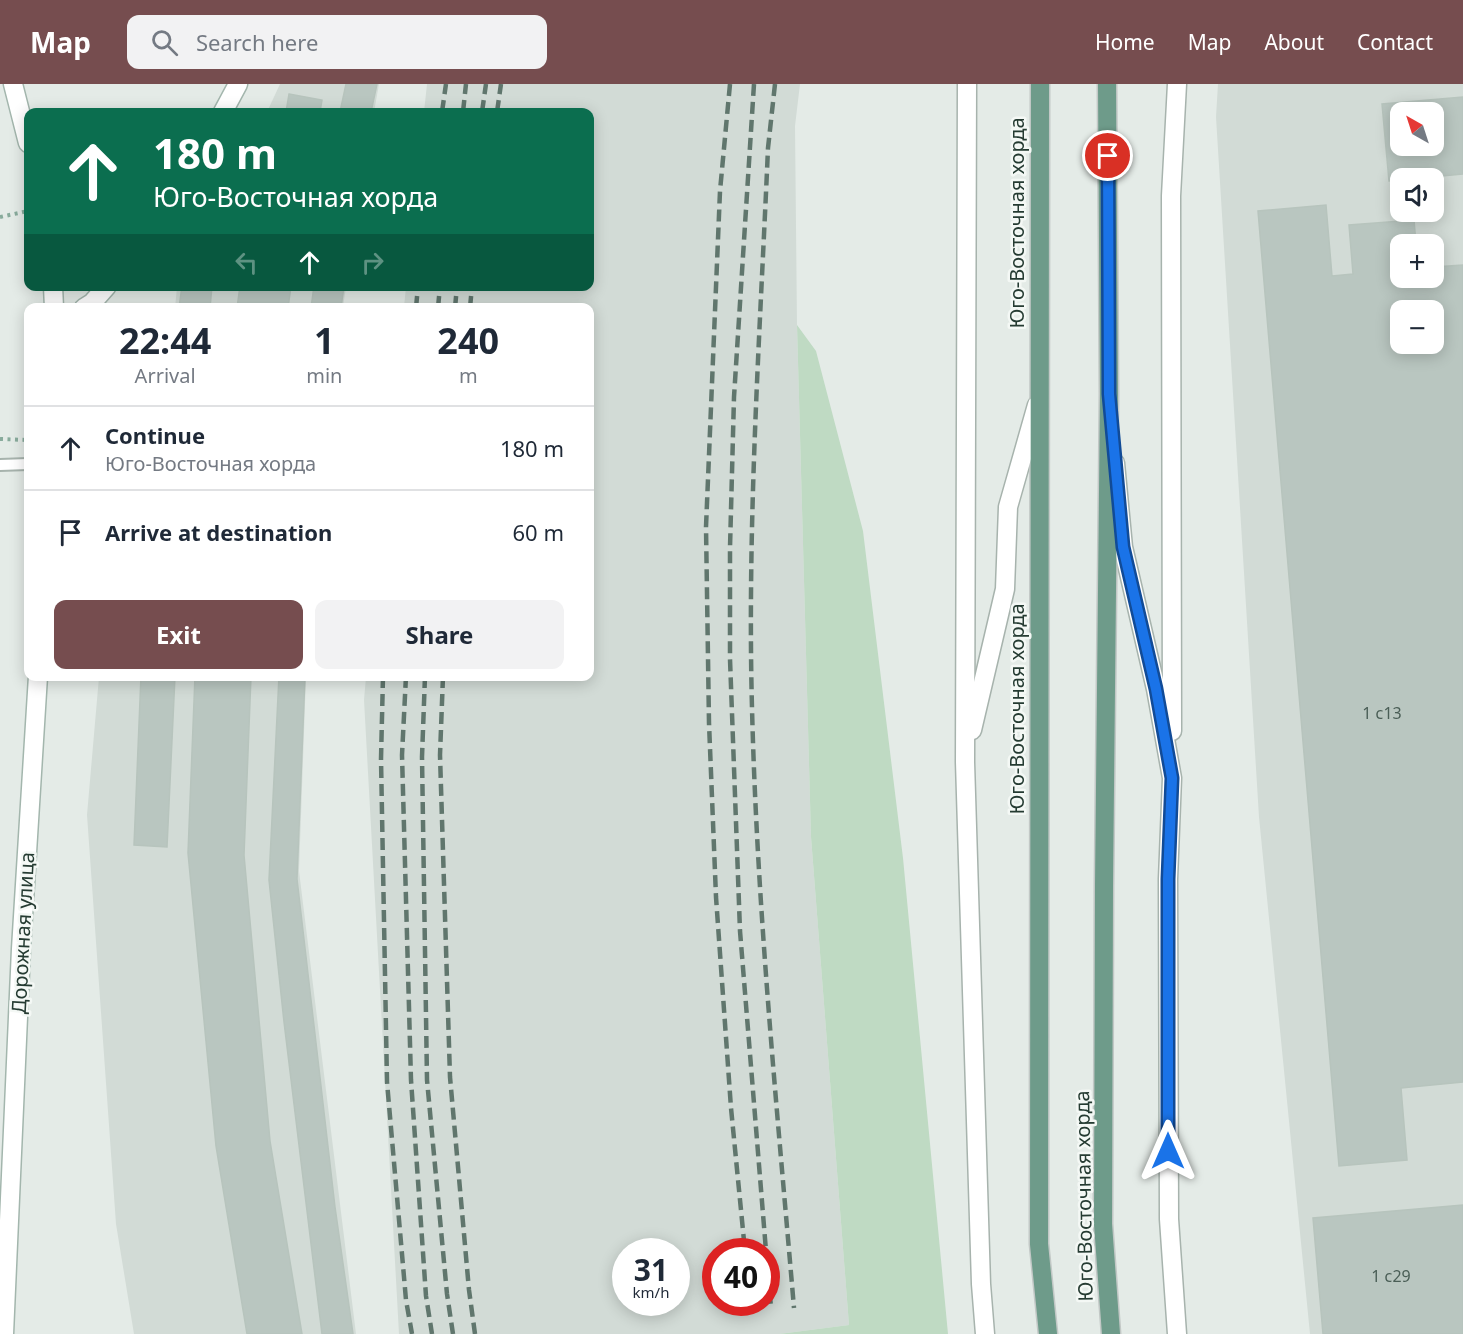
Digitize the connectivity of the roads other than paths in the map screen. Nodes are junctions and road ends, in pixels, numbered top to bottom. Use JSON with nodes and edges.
{"nodes":[{"id":1,"x":13,"y":84,"type":"edge"},
{"id":2,"x":238,"y":84,"type":"edge"},
{"id":3,"x":967,"y":84,"type":"edge"},
{"id":4,"x":1040,"y":84,"type":"edge"},
{"id":5,"x":1107,"y":84,"type":"edge"},
{"id":6,"x":1177,"y":84,"type":"edge"},
{"id":7,"x":225,"y":108,"type":"edge"},
{"id":8,"x":24,"y":127,"type":"edge"},
{"id":9,"x":103,"y":291,"type":"edge"},
{"id":10,"x":92,"y":303,"type":"edge"},
{"id":11,"x":1109,"y":394,"type":"junction"},
{"id":12,"x":1039,"y":398,"type":"junction"},
{"id":13,"x":24,"y":464,"type":"edge"},
{"id":14,"x":0,"y":465,"type":"edge"},
{"id":15,"x":38,"y":681,"type":"edge"},
{"id":16,"x":965,"y":762,"type":"junction"},
{"id":17,"x":1172,"y":778,"type":"junction"},
{"id":18,"x":4,"y":1207,"type":"edge"},
{"id":19,"x":3,"y":1244,"type":"edge"},
{"id":20,"x":4,"y":1334,"type":"edge"},
{"id":21,"x":985,"y":1334,"type":"edge"},
{"id":22,"x":1048,"y":1334,"type":"edge"},
{"id":23,"x":1111,"y":1334,"type":"edge"},
{"id":24,"x":1177,"y":1334,"type":"edge"}],
"edges":[{"from":1,"to":8,"type":"street"},
{"from":2,"to":7,"type":"street"},
{"from":3,"to":16,"type":"street"},
{"from":4,"to":12,"type":"main road","name":"Юго-Восточная хорда"},
{"from":5,"to":11,"type":"main road","name":"Юго-Восточная хорда"},
{"from":6,"to":17,"type":"street"},
{"from":9,"to":10,"type":"street"},
{"from":11,"to":17,"type":"street"},
{"from":11,"to":23,"type":"main road","name":"Юго-Восточная хорда"},
{"from":12,"to":16,"type":"street"},
{"from":12,"to":22,"type":"main road","name":"Юго-Восточная хорда"},
{"from":13,"to":14,"type":"lane"},
{"from":15,"to":18,"type":"street","name":"Дорожная улица"},
{"from":16,"to":21,"type":"street"},
{"from":17,"to":24,"type":"street"},
{"from":18,"to":19,"type":"street","name":"Дорожная улица"},
{"from":19,"to":20,"type":"street","name":"Дорожная улица"}]}
